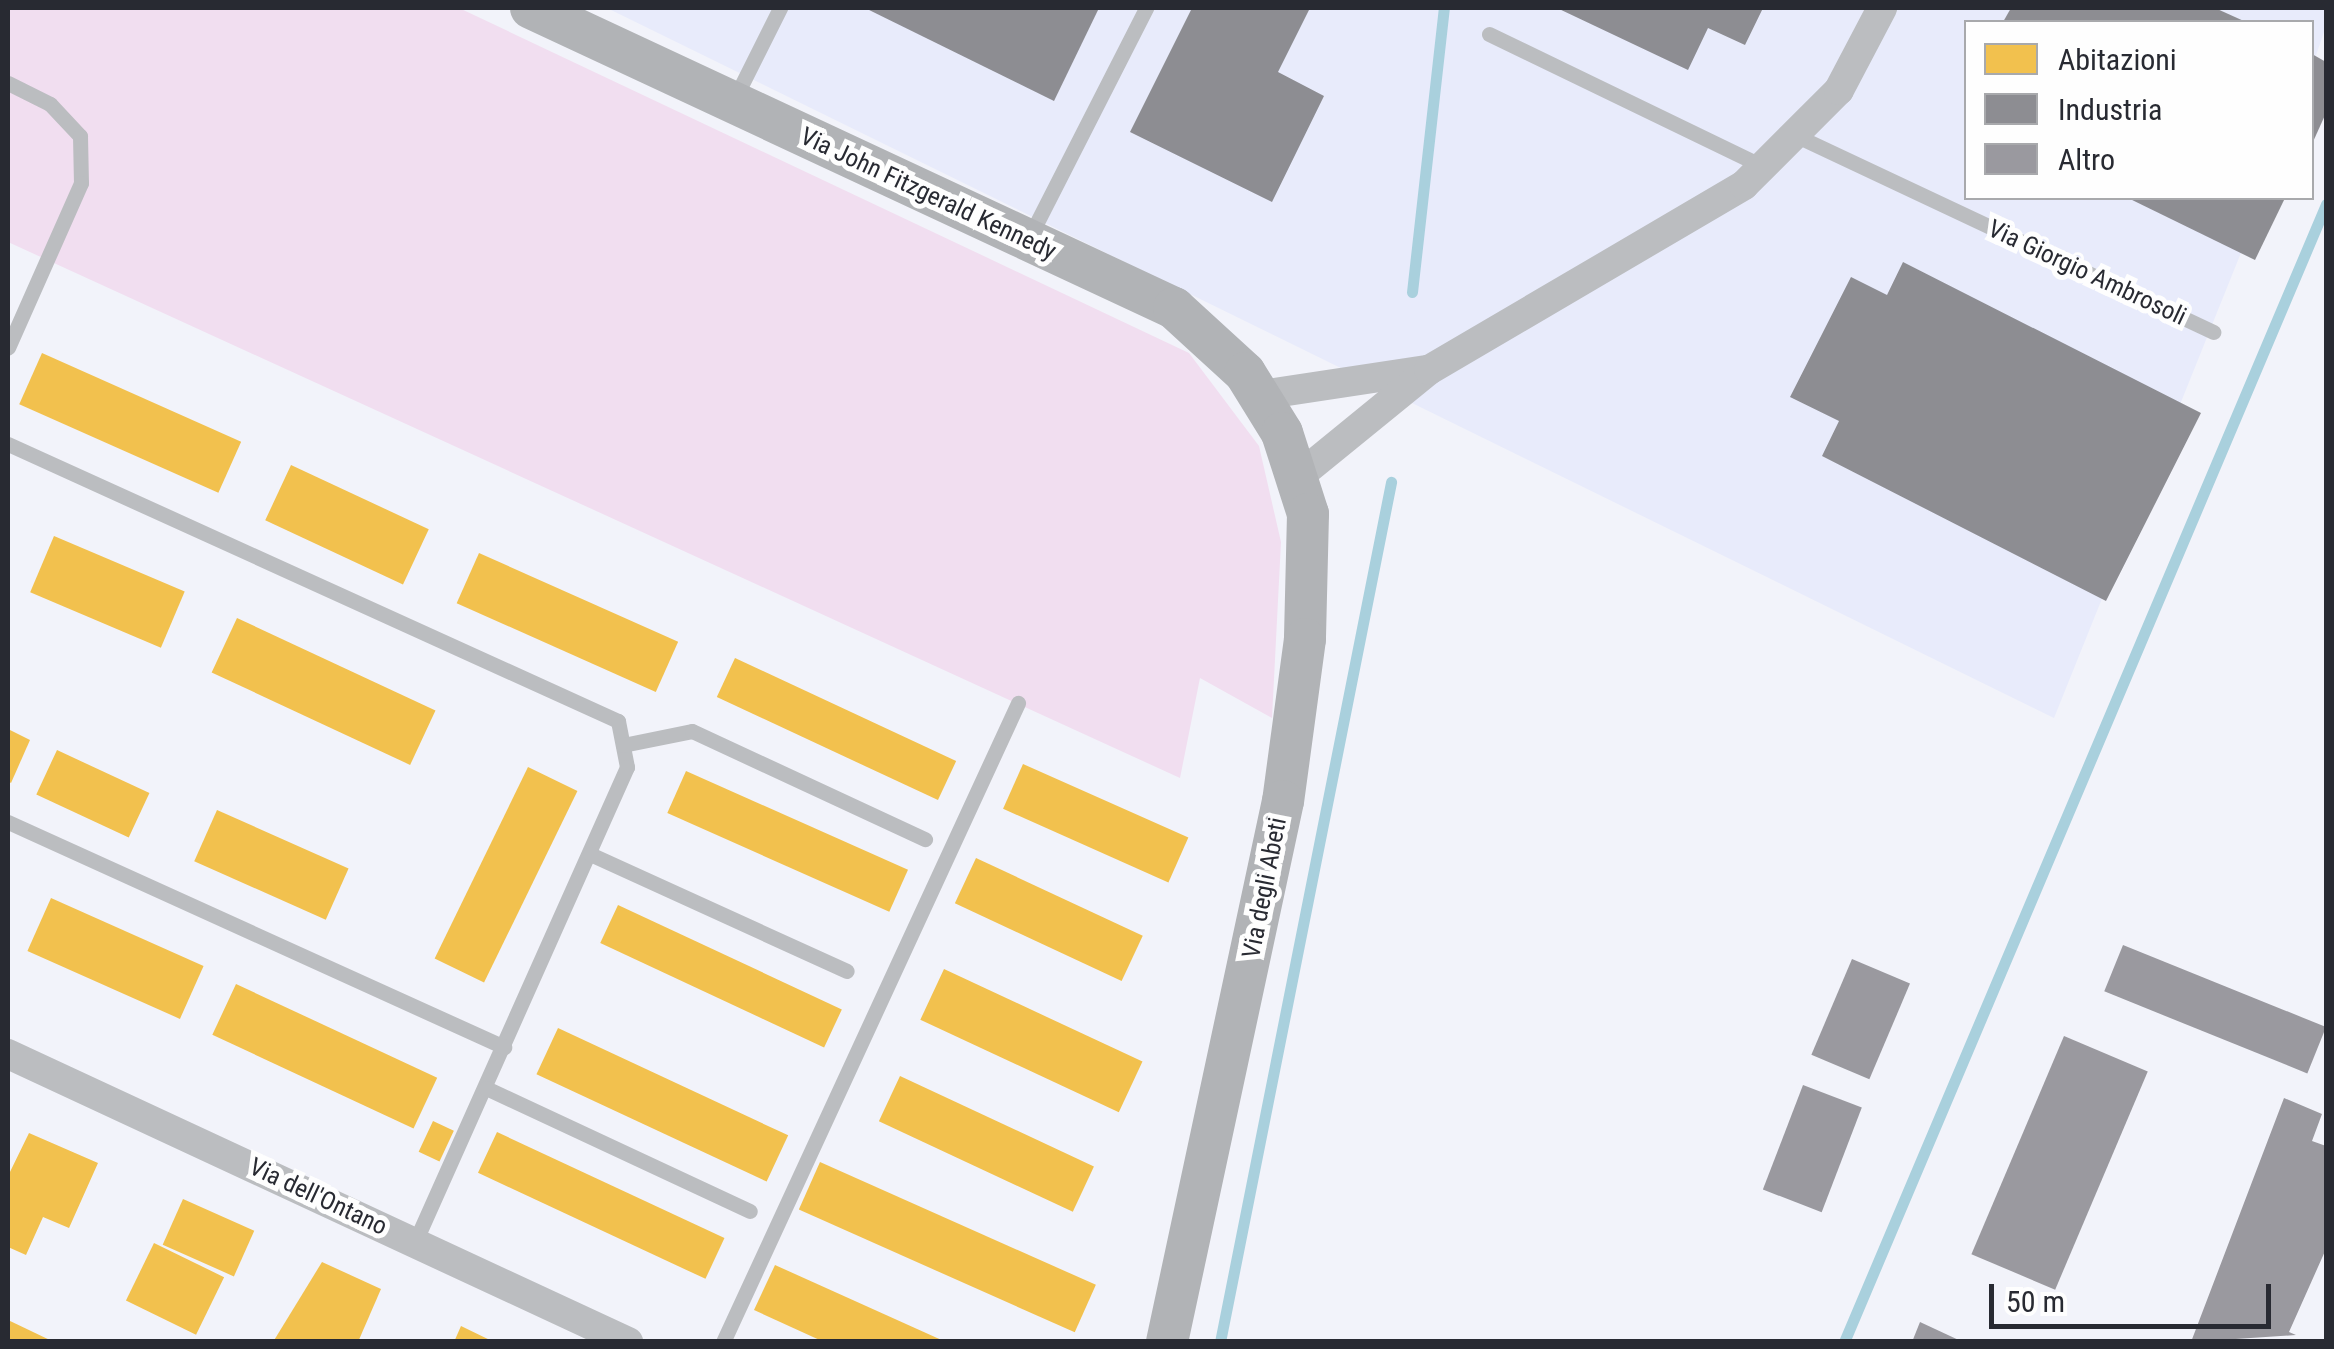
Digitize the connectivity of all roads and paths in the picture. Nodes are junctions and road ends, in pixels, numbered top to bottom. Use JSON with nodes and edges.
{"nodes":[{"id":1,"x":531,"y":8,"type":"edge"},
{"id":2,"x":780,"y":8,"type":"edge"},
{"id":3,"x":1146,"y":8,"type":"edge"},
{"id":4,"x":1882,"y":8,"type":"edge"},
{"id":5,"x":1489,"y":34,"type":"dead end"},
{"id":6,"x":8,"y":83,"type":"edge"},
{"id":7,"x":733,"y":103,"type":"junction"},
{"id":8,"x":1798,"y":137,"type":"junction"},
{"id":9,"x":1765,"y":168,"type":"junction"},
{"id":10,"x":1028,"y":241,"type":"junction"},
{"id":11,"x":2213,"y":332,"type":"dead end"},
{"id":12,"x":8,"y":348,"type":"edge"},
{"id":13,"x":1429,"y":370,"type":"junction"},
{"id":14,"x":1262,"y":396,"type":"junction"},
{"id":15,"x":1282,"y":433,"type":"joint"},
{"id":16,"x":12,"y":446,"type":"edge"},
{"id":17,"x":8,"y":466,"type":"edge"},
{"id":18,"x":1299,"y":476,"type":"junction"},
{"id":19,"x":1018,"y":704,"type":"dead end"},
{"id":20,"x":623,"y":745,"type":"junction"},
{"id":21,"x":8,"y":822,"type":"edge"},
{"id":22,"x":925,"y":839,"type":"dead end"},
{"id":23,"x":590,"y":854,"type":"junction"},
{"id":24,"x":847,"y":971,"type":"dead end"},
{"id":25,"x":504,"y":1047,"type":"junction"},
{"id":26,"x":8,"y":1054,"type":"edge"},
{"id":27,"x":486,"y":1088,"type":"junction"},
{"id":28,"x":750,"y":1211,"type":"dead end"},
{"id":29,"x":415,"y":1242,"type":"junction"},
{"id":30,"x":628,"y":1342,"type":"edge"},
{"id":31,"x":723,"y":1342,"type":"edge"},
{"id":32,"x":1167,"y":1342,"type":"edge"}],
"edges":[{"from":1,"to":7,"type":"street","name":"Via John Fitzgerald Kennedy"},
{"from":2,"to":7,"type":"lane"},
{"from":3,"to":10,"type":"lane"},
{"from":4,"to":8,"type":"street"},
{"from":5,"to":9,"type":"lane"},
{"from":6,"to":12,"type":"lane"},
{"from":7,"to":10,"type":"street","name":"Via John Fitzgerald Kennedy"},
{"from":8,"to":9,"type":"street"},
{"from":8,"to":11,"type":"lane","name":"Via Giorgio Ambrosoli"},
{"from":9,"to":13,"type":"street"},
{"from":10,"to":14,"type":"street","name":"Via John Fitzgerald Kennedy"},
{"from":13,"to":14,"type":"street"},
{"from":13,"to":18,"type":"street"},
{"from":14,"to":15,"type":"street","name":"Via John Fitzgerald Kennedy"},
{"from":15,"to":18,"type":"street","name":"Via degli Abeti"},
{"from":16,"to":17,"type":"lane"},
{"from":16,"to":20,"type":"lane"},
{"from":18,"to":32,"type":"street","name":"Via degli Abeti"},
{"from":19,"to":31,"type":"lane"},
{"from":20,"to":22,"type":"lane"},
{"from":20,"to":23,"type":"lane"},
{"from":21,"to":25,"type":"lane"},
{"from":23,"to":24,"type":"lane"},
{"from":23,"to":25,"type":"lane"},
{"from":25,"to":27,"type":"lane"},
{"from":26,"to":29,"type":"street","name":"Via dell'Ontano"},
{"from":27,"to":28,"type":"lane"},
{"from":27,"to":29,"type":"lane"},
{"from":29,"to":30,"type":"street","name":"Via dell'Ontano"}]}
